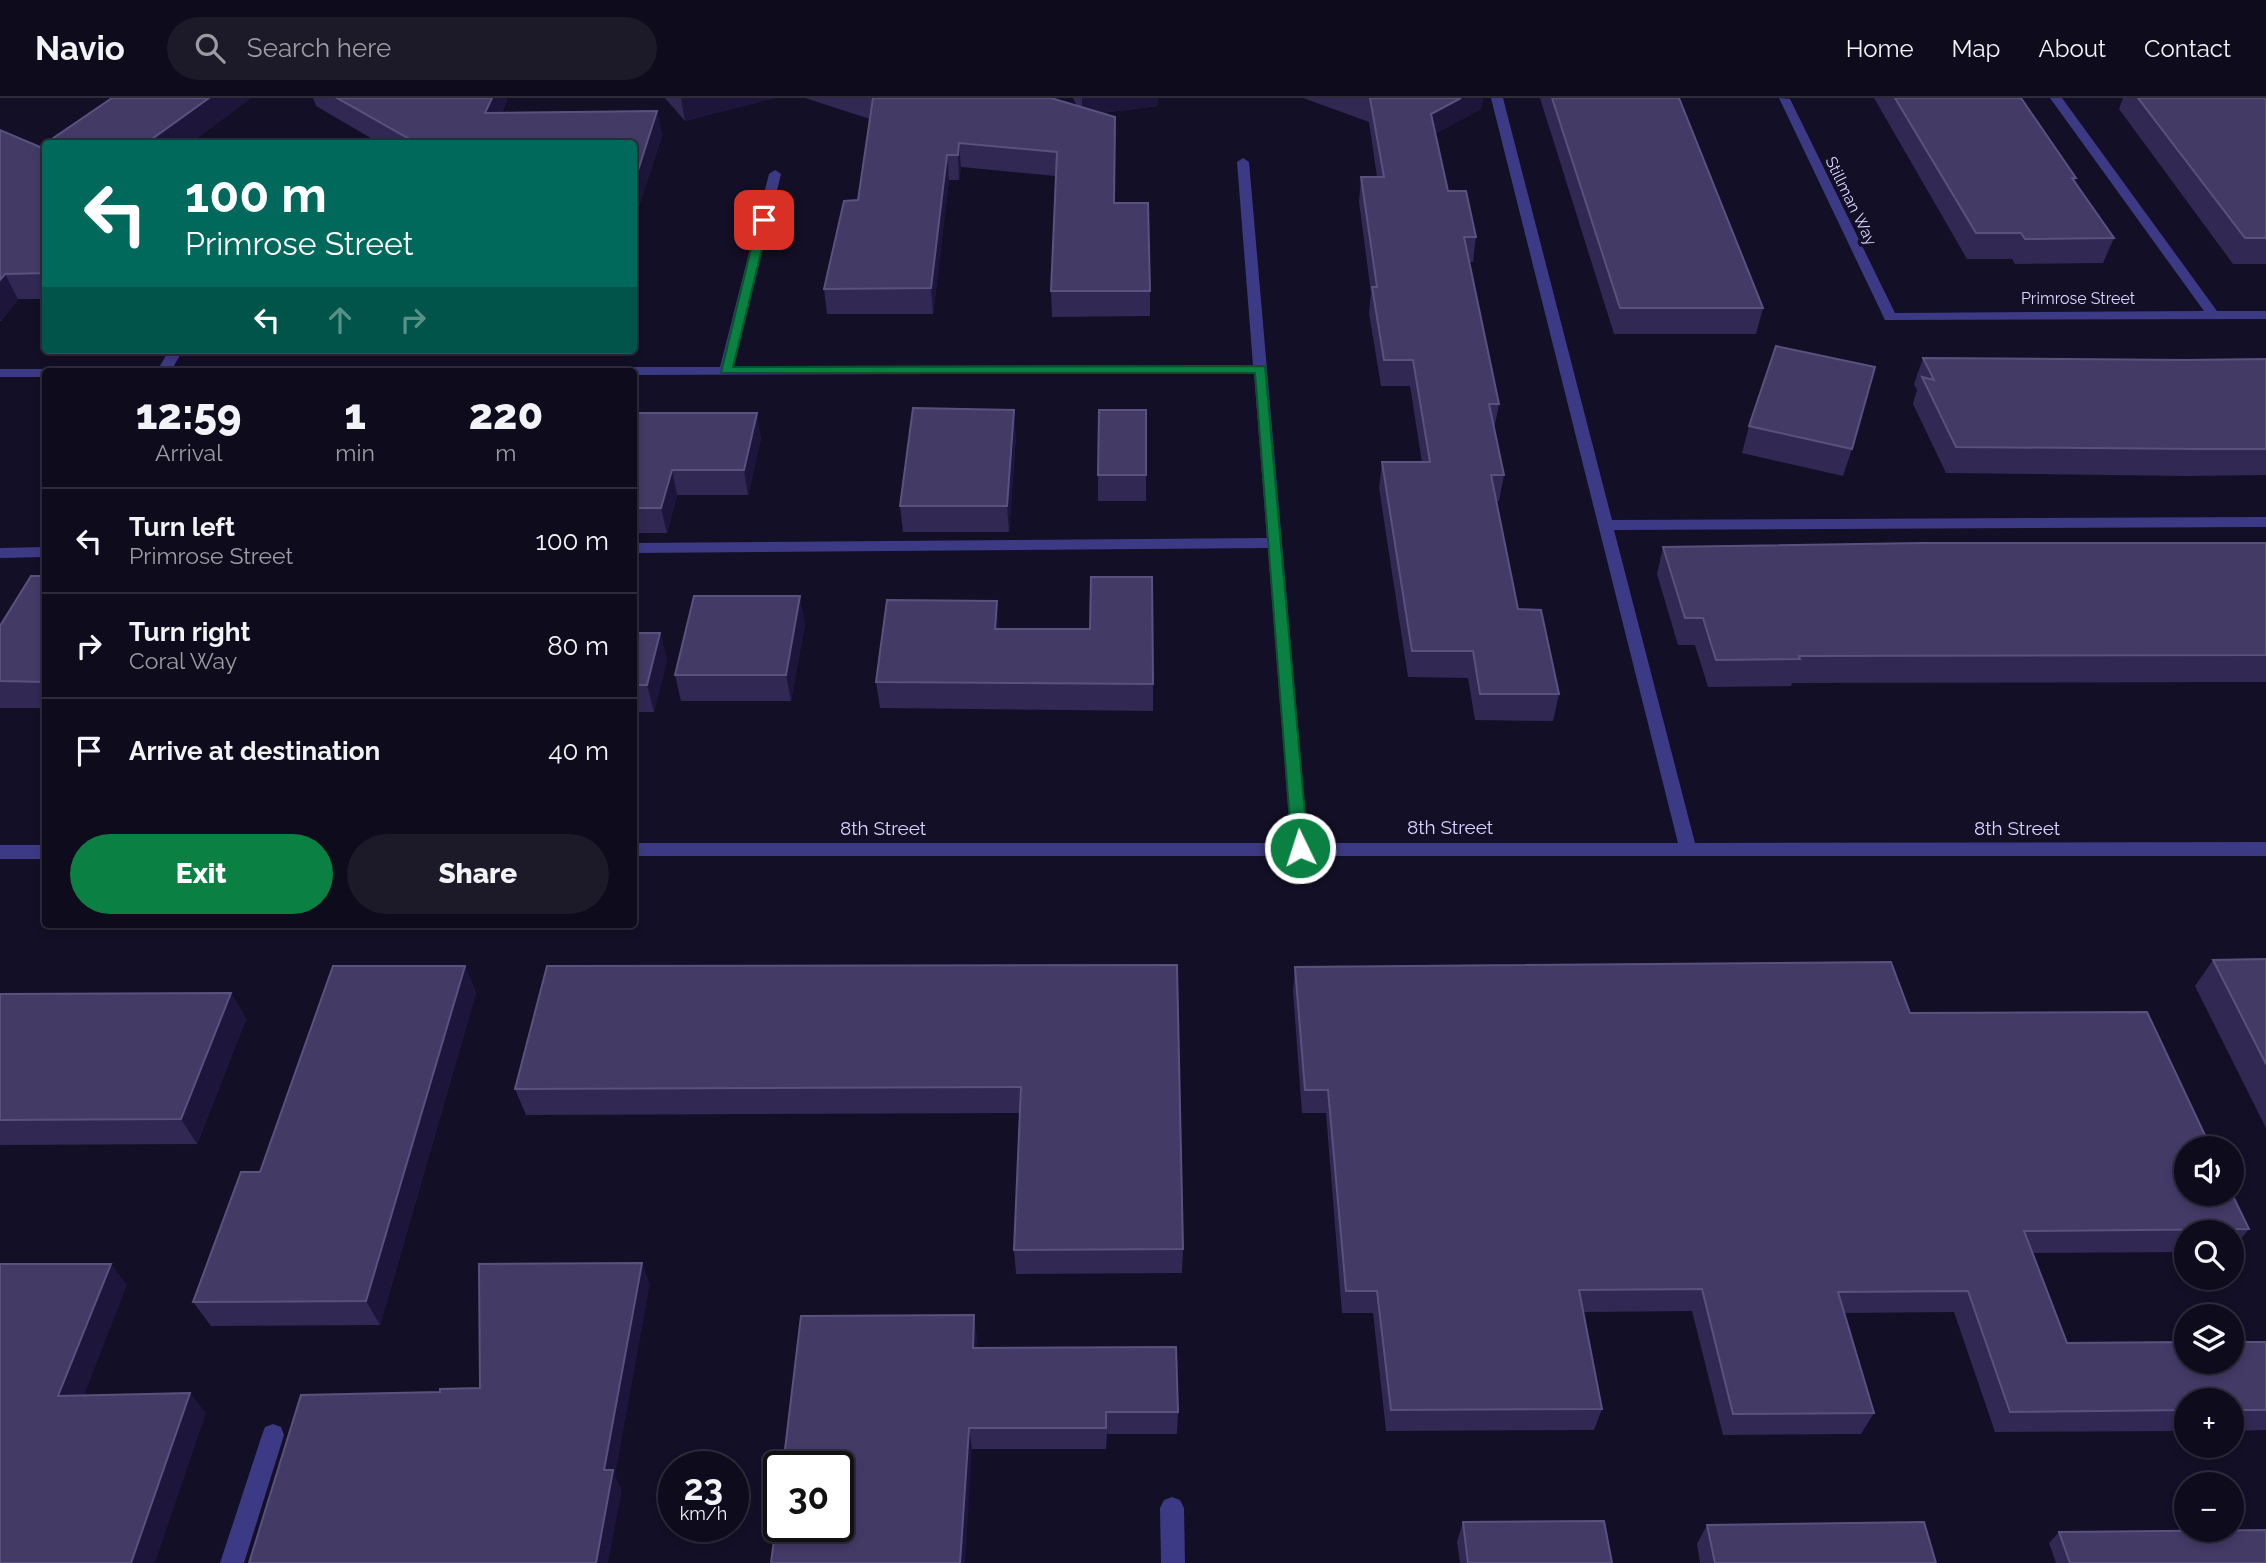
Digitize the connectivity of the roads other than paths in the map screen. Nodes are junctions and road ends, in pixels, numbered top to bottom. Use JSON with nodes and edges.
{"nodes":[{"id":1,"x":1497,"y":98,"type":"edge"},
{"id":2,"x":2056,"y":98,"type":"edge"},
{"id":3,"x":1784,"y":99,"type":"edge"},
{"id":4,"x":1243,"y":162,"type":"dead end"},
{"id":5,"x":775,"y":174,"type":"dead end"},
{"id":6,"x":2213,"y":315,"type":"junction"},
{"id":7,"x":2266,"y":315,"type":"edge"},
{"id":8,"x":1890,"y":317,"type":"joint"},
{"id":9,"x":1261,"y":369,"type":"junction"},
{"id":10,"x":637,"y":371,"type":"edge"},
{"id":11,"x":726,"y":371,"type":"junction"},
{"id":12,"x":0,"y":373,"type":"edge"},
{"id":13,"x":42,"y":373,"type":"edge"},
{"id":14,"x":2266,"y":522,"type":"edge"},
{"id":15,"x":1606,"y":524,"type":"junction"},
{"id":16,"x":1275,"y":543,"type":"junction"},
{"id":17,"x":637,"y":548,"type":"edge"},
{"id":18,"x":42,"y":552,"type":"edge"},
{"id":19,"x":0,"y":553,"type":"edge"},
{"id":20,"x":1300,"y":848,"type":"junction"},
{"id":21,"x":1688,"y":848,"type":"junction"},
{"id":22,"x":2266,"y":849,"type":"edge"},
{"id":23,"x":637,"y":850,"type":"edge"},
{"id":24,"x":0,"y":852,"type":"edge"},
{"id":25,"x":42,"y":852,"type":"edge"},
{"id":26,"x":273,"y":1435,"type":"dead end"},
{"id":27,"x":1172,"y":1508,"type":"dead end"},
{"id":28,"x":232,"y":1563,"type":"edge"},
{"id":29,"x":1173,"y":1563,"type":"edge"}],
"edges":[{"from":1,"to":15,"type":"street"},
{"from":2,"to":6,"type":"street"},
{"from":3,"to":8,"type":"street","name":"Stillman Way"},
{"from":4,"to":9,"type":"street"},
{"from":5,"to":11,"type":"street"},
{"from":6,"to":7,"type":"street","name":"Primrose Street"},
{"from":6,"to":8,"type":"street","name":"Primrose Street"},
{"from":9,"to":11,"type":"street"},
{"from":9,"to":16,"type":"street"},
{"from":10,"to":11,"type":"street"},
{"from":12,"to":13,"type":"street"},
{"from":14,"to":15,"type":"street"},
{"from":15,"to":21,"type":"street"},
{"from":16,"to":17,"type":"street"},
{"from":16,"to":20,"type":"street"},
{"from":18,"to":19,"type":"street"},
{"from":20,"to":21,"type":"street","name":"8th Street"},
{"from":20,"to":23,"type":"street","name":"8th Street"},
{"from":21,"to":22,"type":"street","name":"8th Street"},
{"from":24,"to":25,"type":"street"},
{"from":26,"to":28,"type":"street"},
{"from":27,"to":29,"type":"street"}]}
